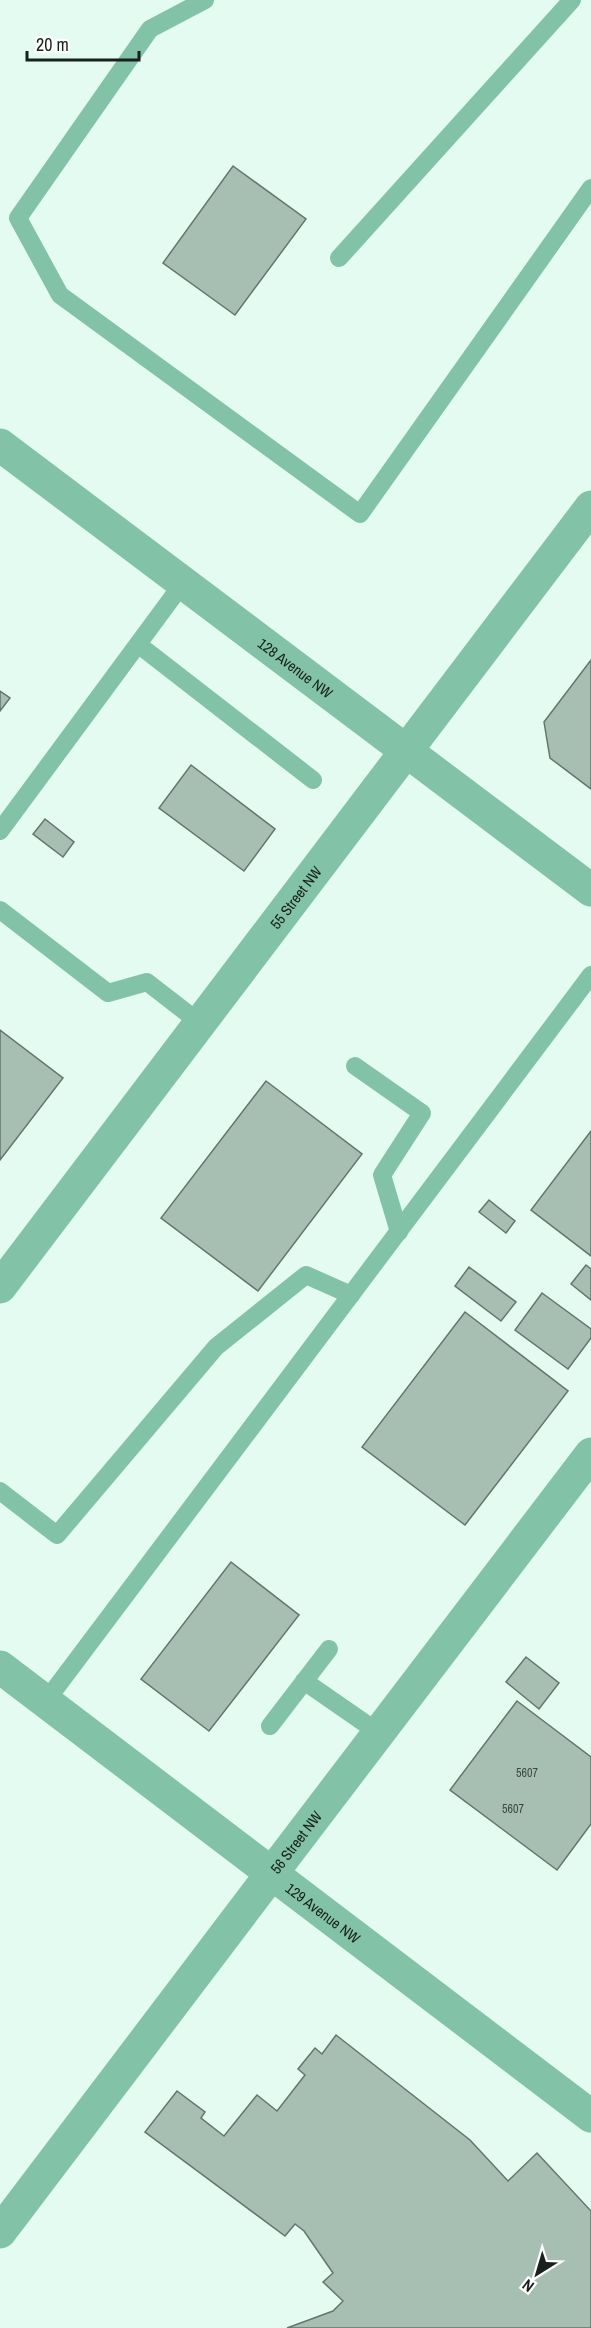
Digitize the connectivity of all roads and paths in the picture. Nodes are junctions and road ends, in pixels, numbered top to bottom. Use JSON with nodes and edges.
{"nodes":[{"id":1,"x":205,"y":0,"type":"edge"},
{"id":2,"x":572,"y":0,"type":"edge"},
{"id":3,"x":591,"y":188,"type":"edge"},
{"id":4,"x":339,"y":258,"type":"dead end"},
{"id":5,"x":0,"y":445,"type":"edge"},
{"id":6,"x":591,"y":507,"type":"edge"},
{"id":7,"x":183,"y":583,"type":"junction"},
{"id":8,"x":139,"y":645,"type":"junction"},
{"id":9,"x":406,"y":750,"type":"junction"},
{"id":10,"x":313,"y":780,"type":"dead end"},
{"id":11,"x":0,"y":831,"type":"edge"},
{"id":12,"x":591,"y":890,"type":"edge"},
{"id":13,"x":0,"y":910,"type":"edge"},
{"id":14,"x":591,"y":975,"type":"edge"},
{"id":15,"x":200,"y":1023,"type":"junction"},
{"id":16,"x":355,"y":1066,"type":"dead end"},
{"id":17,"x":399,"y":1232,"type":"junction"},
{"id":18,"x":0,"y":1287,"type":"edge"},
{"id":19,"x":351,"y":1295,"type":"junction"},
{"id":20,"x":591,"y":1454,"type":"edge"},
{"id":21,"x":0,"y":1491,"type":"edge"},
{"id":22,"x":328,"y":1649,"type":"dead end"},
{"id":23,"x":1,"y":1669,"type":"edge"},
{"id":24,"x":304,"y":1681,"type":"junction"},
{"id":25,"x":46,"y":1701,"type":"junction"},
{"id":26,"x":270,"y":1726,"type":"dead end"},
{"id":27,"x":379,"y":1733,"type":"junction"},
{"id":28,"x":272,"y":1873,"type":"junction"},
{"id":29,"x":591,"y":2116,"type":"edge"},
{"id":30,"x":0,"y":2232,"type":"edge"}],
"edges":[{"from":1,"to":3,"type":"lane"},
{"from":2,"to":4,"type":"lane"},
{"from":5,"to":7,"type":"street","name":"128 Avenue NW"},
{"from":6,"to":9,"type":"street","name":"55 Street NW"},
{"from":7,"to":8,"type":"lane"},
{"from":7,"to":9,"type":"street","name":"128 Avenue NW"},
{"from":8,"to":10,"type":"lane"},
{"from":8,"to":11,"type":"lane"},
{"from":9,"to":12,"type":"street","name":"128 Avenue NW"},
{"from":9,"to":15,"type":"street","name":"55 Street NW"},
{"from":13,"to":15,"type":"lane"},
{"from":14,"to":17,"type":"lane"},
{"from":15,"to":18,"type":"street","name":"55 Street NW"},
{"from":16,"to":17,"type":"lane"},
{"from":17,"to":19,"type":"lane"},
{"from":19,"to":21,"type":"lane"},
{"from":19,"to":25,"type":"lane"},
{"from":20,"to":27,"type":"street","name":"56 Street NW"},
{"from":22,"to":24,"type":"lane"},
{"from":23,"to":25,"type":"street","name":"129 Avenue NW"},
{"from":24,"to":26,"type":"lane"},
{"from":24,"to":27,"type":"lane"},
{"from":25,"to":28,"type":"street","name":"129 Avenue NW"},
{"from":27,"to":28,"type":"street","name":"56 Street NW"},
{"from":28,"to":29,"type":"street","name":"129 Avenue NW"},
{"from":28,"to":30,"type":"street","name":"56 Street NW"}]}
